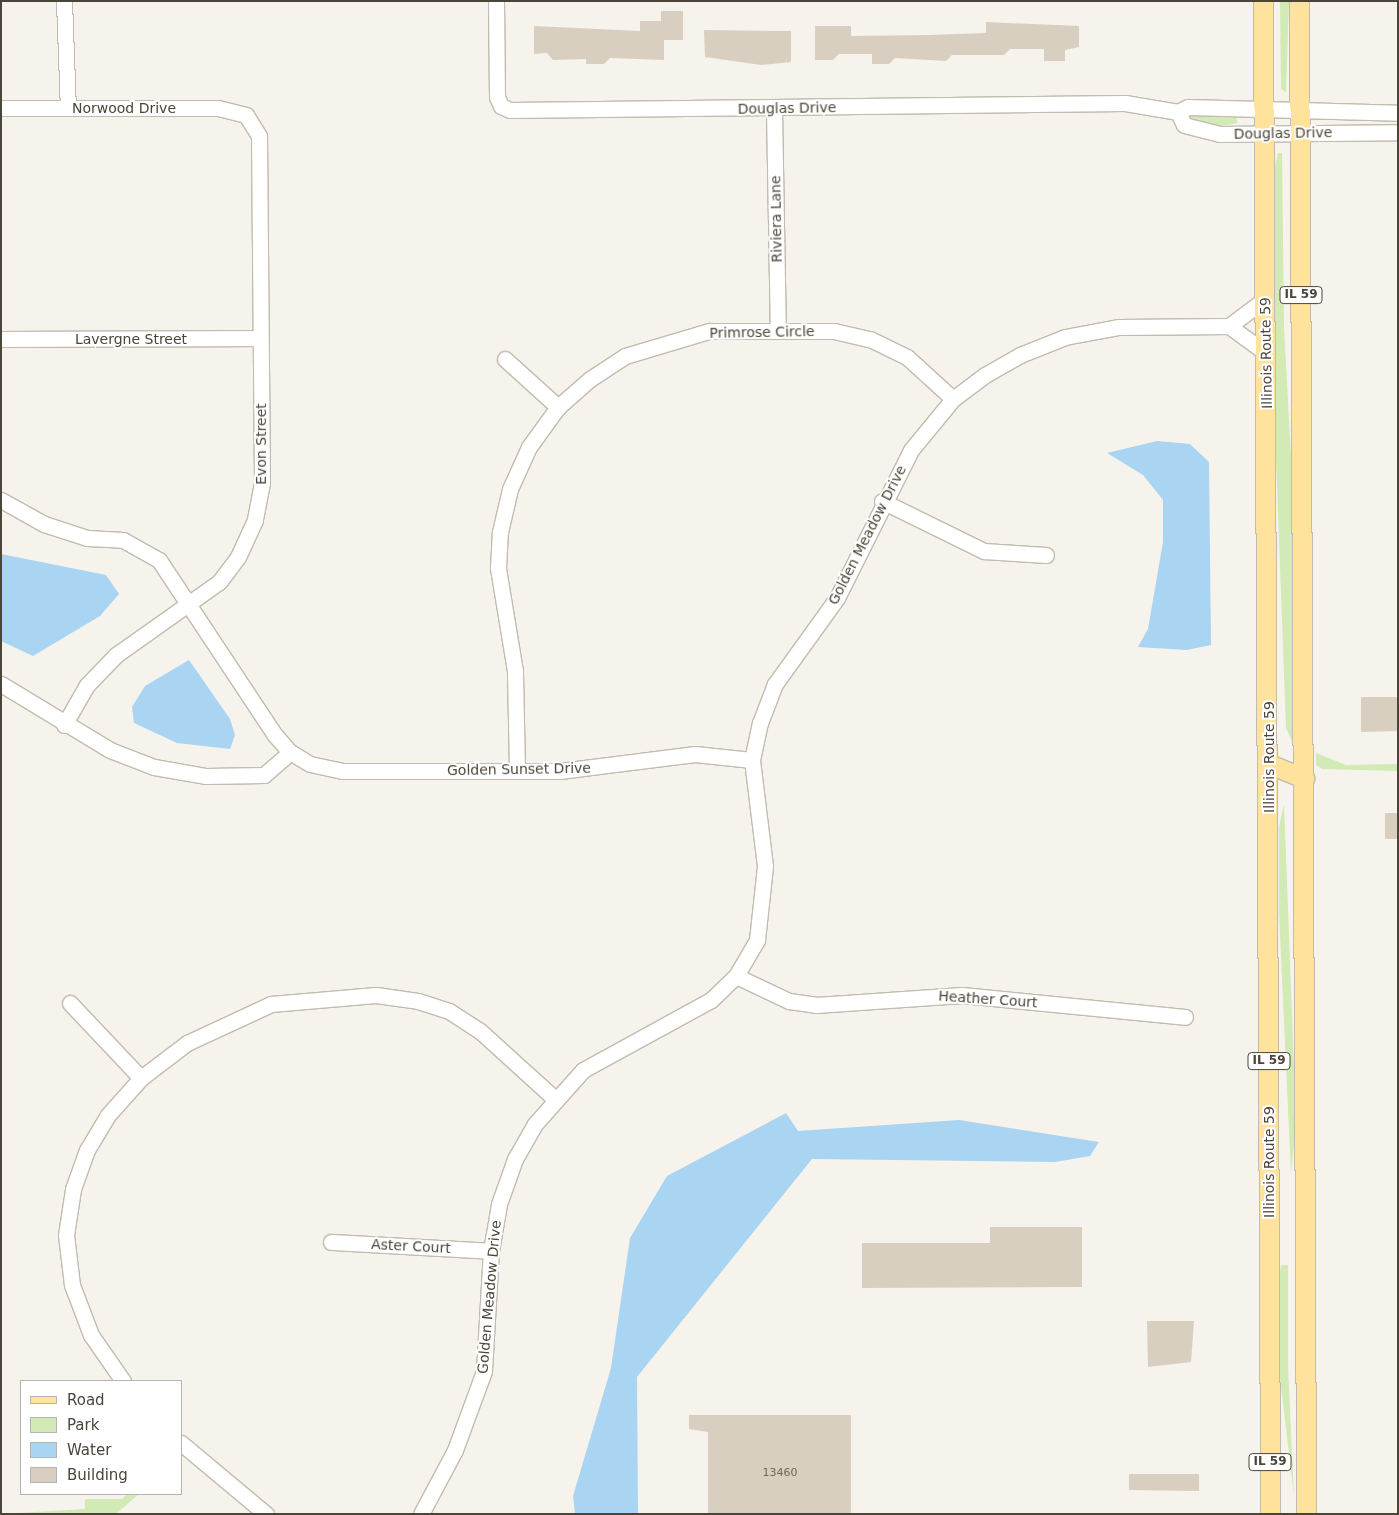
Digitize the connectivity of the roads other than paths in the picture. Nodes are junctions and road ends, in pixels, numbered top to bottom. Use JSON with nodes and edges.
{"nodes":[{"id":1,"x":64,"y":1,"type":"edge"},
{"id":2,"x":496,"y":1,"type":"edge"},
{"id":3,"x":1263,"y":1,"type":"edge"},
{"id":4,"x":1299,"y":1,"type":"edge"},
{"id":5,"x":1,"y":108,"type":"edge"},
{"id":6,"x":68,"y":108,"type":"junction"},
{"id":7,"x":774,"y":109,"type":"junction"},
{"id":8,"x":1178,"y":112,"type":"junction"},
{"id":9,"x":1264,"y":112,"type":"junction"},
{"id":10,"x":1300,"y":112,"type":"junction"},
{"id":11,"x":1398,"y":114,"type":"edge"},
{"id":12,"x":246,"y":115,"type":"joint"},
{"id":13,"x":1300,"y":132,"type":"junction"},
{"id":14,"x":1398,"y":132,"type":"edge"},
{"id":15,"x":1264,"y":133,"type":"junction"},
{"id":16,"x":1265,"y":299,"type":"junction"},
{"id":17,"x":1229,"y":326,"type":"junction"},
{"id":18,"x":778,"y":330,"type":"junction"},
{"id":19,"x":260,"y":338,"type":"junction"},
{"id":20,"x":1,"y":339,"type":"edge"},
{"id":21,"x":1266,"y":354,"type":"junction"},
{"id":22,"x":505,"y":358,"type":"dead end"},
{"id":23,"x":953,"y":399,"type":"junction"},
{"id":24,"x":558,"y":408,"type":"junction"},
{"id":25,"x":1,"y":500,"type":"edge"},
{"id":26,"x":882,"y":501,"type":"junction"},
{"id":27,"x":1046,"y":555,"type":"dead end"},
{"id":28,"x":188,"y":606,"type":"junction"},
{"id":29,"x":1,"y":684,"type":"edge"},
{"id":30,"x":64,"y":725,"type":"junction"},
{"id":31,"x":290,"y":752,"type":"junction"},
{"id":32,"x":752,"y":760,"type":"junction"},
{"id":33,"x":1269,"y":764,"type":"junction"},
{"id":34,"x":517,"y":769,"type":"junction"},
{"id":35,"x":1304,"y":778,"type":"junction"},
{"id":36,"x":736,"y":976,"type":"junction"},
{"id":37,"x":70,"y":1003,"type":"dead end"},
{"id":38,"x":1185,"y":1017,"type":"dead end"},
{"id":39,"x":141,"y":1078,"type":"junction"},
{"id":40,"x":555,"y":1098,"type":"junction"},
{"id":41,"x":331,"y":1242,"type":"dead end"},
{"id":42,"x":491,"y":1251,"type":"junction"},
{"id":43,"x":122,"y":1380,"type":"edge"},
{"id":44,"x":182,"y":1444,"type":"edge"},
{"id":45,"x":266,"y":1514,"type":"edge"},
{"id":46,"x":421,"y":1514,"type":"edge"},
{"id":47,"x":1270,"y":1514,"type":"edge"},
{"id":48,"x":1306,"y":1514,"type":"edge"}],
"edges":[{"from":1,"to":6,"type":"street"},
{"from":2,"to":7,"type":"street","name":"Douglas Drive"},
{"from":3,"to":9,"type":"main road","name":"Illinois Route 59","number":"IL 59"},
{"from":4,"to":10,"type":"main road","number":"IL 59"},
{"from":5,"to":6,"type":"street","name":"Norwood Drive"},
{"from":6,"to":12,"type":"street","name":"Norwood Drive"},
{"from":7,"to":8,"type":"street","name":"Douglas Drive"},
{"from":7,"to":18,"type":"street","name":"Riviera Lane"},
{"from":8,"to":9,"type":"street","name":"Douglas Drive"},
{"from":8,"to":15,"type":"street","name":"Douglas Drive"},
{"from":9,"to":10,"type":"street","name":"Douglas Drive"},
{"from":9,"to":15,"type":"main road","name":"Illinois Route 59","number":"IL 59"},
{"from":10,"to":11,"type":"street","name":"Douglas Drive"},
{"from":10,"to":13,"type":"main road","number":"IL 59"},
{"from":12,"to":19,"type":"street","name":"Evon Street"},
{"from":13,"to":14,"type":"street","name":"Douglas Drive"},
{"from":13,"to":15,"type":"street","name":"Douglas Drive"},
{"from":13,"to":35,"type":"main road","number":"IL 59"},
{"from":15,"to":16,"type":"main road","name":"Illinois Route 59","number":"IL 59"},
{"from":16,"to":17,"type":"street"},
{"from":16,"to":21,"type":"main road","name":"Illinois Route 59","number":"IL 59"},
{"from":17,"to":21,"type":"street"},
{"from":17,"to":23,"type":"street","name":"Golden Meadow Drive"},
{"from":18,"to":23,"type":"street","name":"Primrose Circle"},
{"from":18,"to":24,"type":"street","name":"Primrose Circle"},
{"from":19,"to":20,"type":"street","name":"Lavergne Street"},
{"from":19,"to":28,"type":"street","name":"Evon Street"},
{"from":21,"to":33,"type":"main road","name":"Illinois Route 59","number":"IL 59"},
{"from":22,"to":24,"type":"street"},
{"from":23,"to":26,"type":"street","name":"Golden Meadow Drive"},
{"from":24,"to":34,"type":"street","name":"Primrose Circle"},
{"from":25,"to":28,"type":"street","name":"Golden Sunset Drive"},
{"from":26,"to":27,"type":"street"},
{"from":26,"to":32,"type":"street","name":"Golden Meadow Drive"},
{"from":28,"to":30,"type":"street","name":"Evon Street"},
{"from":28,"to":31,"type":"street","name":"Golden Sunset Drive"},
{"from":29,"to":30,"type":"street"},
{"from":30,"to":31,"type":"street"},
{"from":31,"to":34,"type":"street","name":"Golden Sunset Drive"},
{"from":32,"to":34,"type":"street","name":"Golden Sunset Drive"},
{"from":32,"to":36,"type":"street","name":"Golden Meadow Drive"},
{"from":33,"to":35,"type":"main road"},
{"from":33,"to":47,"type":"main road","name":"Illinois Route 59","number":"IL 59"},
{"from":35,"to":48,"type":"main road","number":"IL 59"},
{"from":36,"to":38,"type":"street","name":"Heather Court"},
{"from":36,"to":40,"type":"street","name":"Golden Meadow Drive"},
{"from":37,"to":39,"type":"street"},
{"from":39,"to":40,"type":"street"},
{"from":39,"to":43,"type":"street"},
{"from":40,"to":42,"type":"street","name":"Golden Meadow Drive"},
{"from":41,"to":42,"type":"street","name":"Aster Court"},
{"from":42,"to":46,"type":"street","name":"Golden Meadow Drive"},
{"from":44,"to":45,"type":"street"}]}
